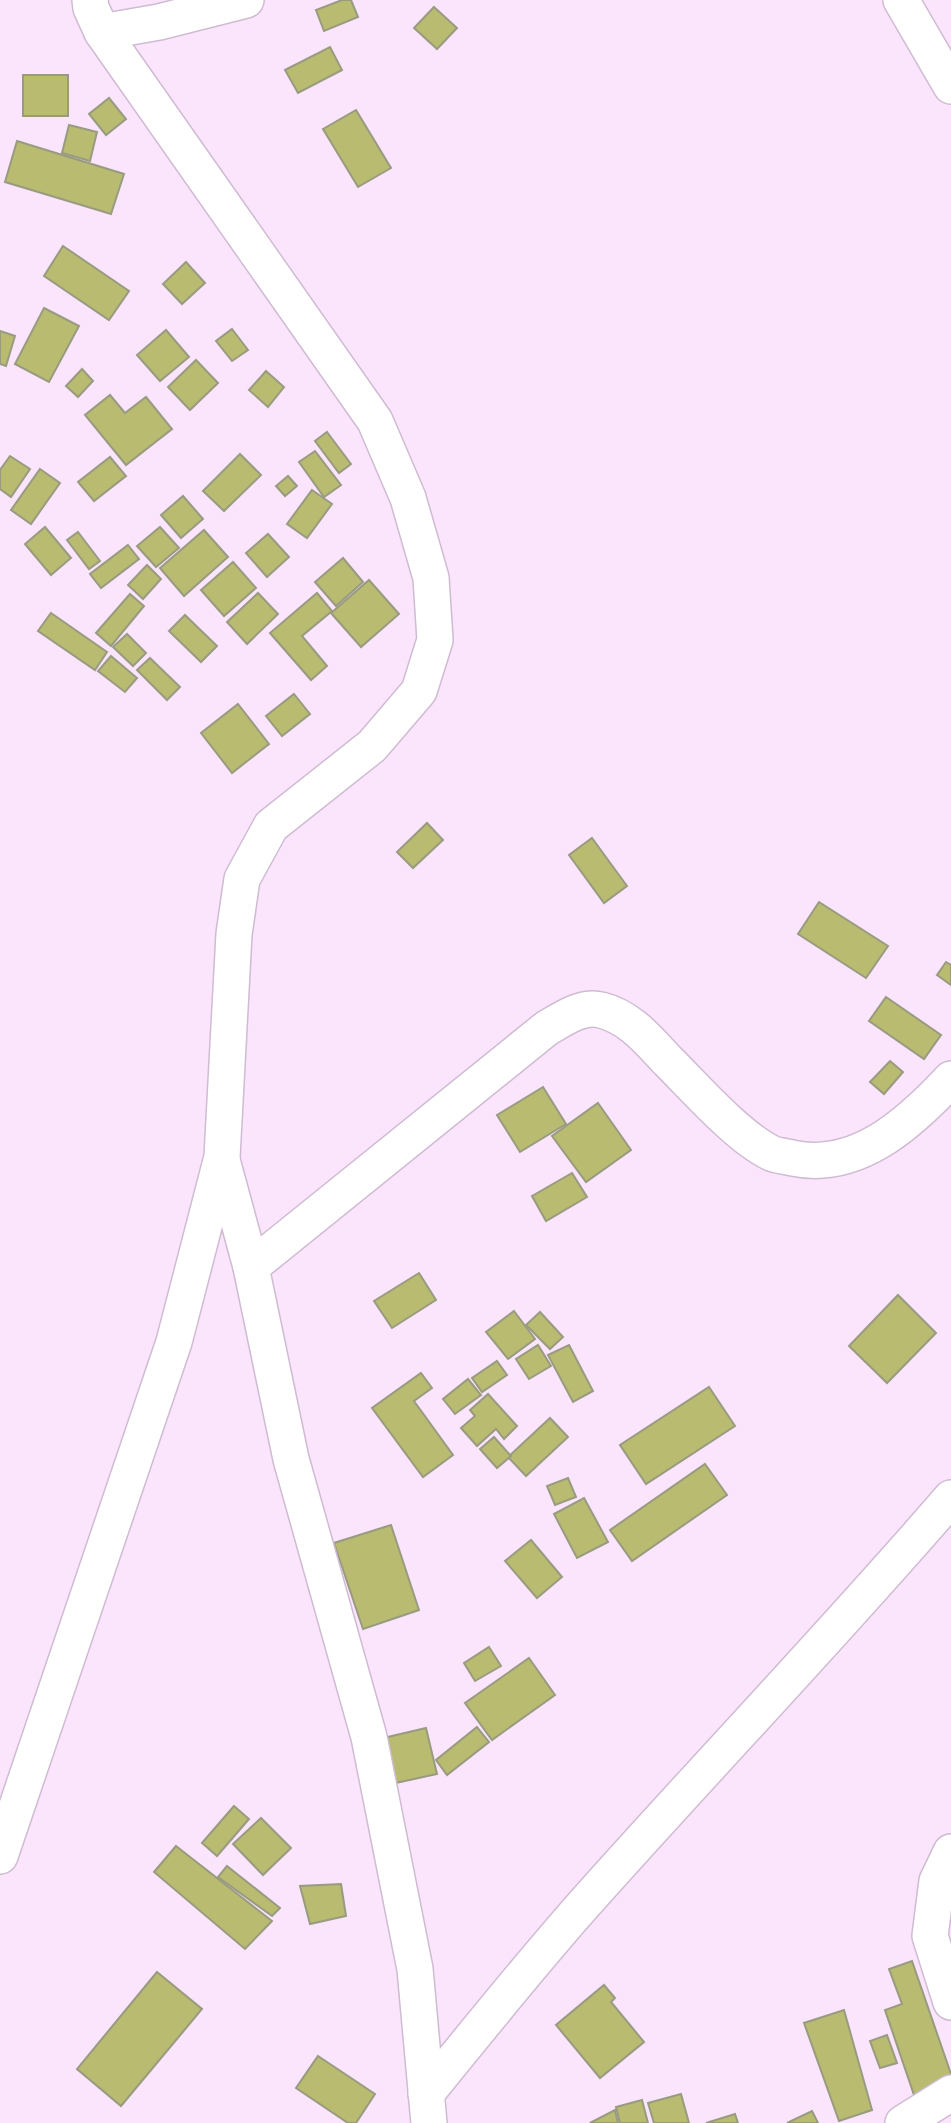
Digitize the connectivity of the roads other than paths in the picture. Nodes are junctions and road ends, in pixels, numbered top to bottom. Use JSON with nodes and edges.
{"nodes":[{"id":1,"x":90,"y":0,"type":"edge"},
{"id":2,"x":246,"y":0,"type":"edge"},
{"id":3,"x":901,"y":0,"type":"edge"},
{"id":4,"x":102,"y":32,"type":"junction"},
{"id":5,"x":951,"y":86,"type":"edge"},
{"id":6,"x":951,"y":1079,"type":"edge"},
{"id":7,"x":222,"y":1157,"type":"junction"},
{"id":8,"x":251,"y":1267,"type":"junction"},
{"id":9,"x":951,"y":1499,"type":"edge"},
{"id":10,"x":951,"y":1852,"type":"edge"},
{"id":11,"x":0,"y":1856,"type":"edge"},
{"id":12,"x":951,"y":2002,"type":"edge"},
{"id":13,"x":951,"y":2092,"type":"edge"},
{"id":14,"x":427,"y":2109,"type":"edge"},
{"id":15,"x":903,"y":2123,"type":"edge"}],
"edges":[{"from":1,"to":4,"type":"street"},
{"from":2,"to":4,"type":"street"},
{"from":3,"to":5,"type":"street"},
{"from":4,"to":7,"type":"street"},
{"from":6,"to":8,"type":"street"},
{"from":7,"to":8,"type":"street"},
{"from":7,"to":11,"type":"street"},
{"from":8,"to":14,"type":"street"},
{"from":9,"to":14,"type":"street"},
{"from":10,"to":12,"type":"street"},
{"from":13,"to":15,"type":"street"}]}
